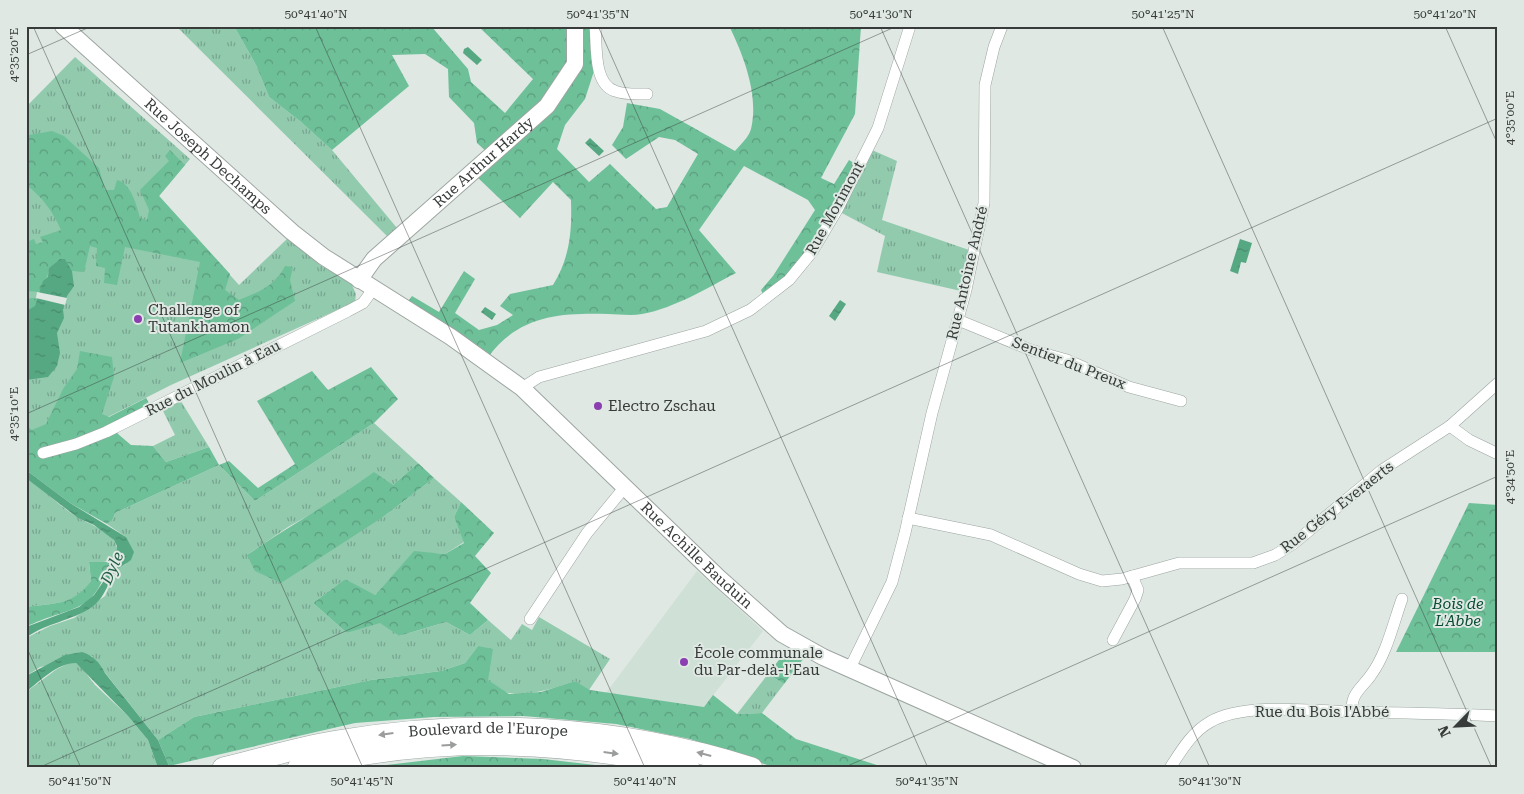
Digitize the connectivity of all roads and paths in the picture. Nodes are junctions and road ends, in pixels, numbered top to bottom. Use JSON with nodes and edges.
{"nodes":[{"id":1,"x":62,"y":26,"type":"edge"},
{"id":2,"x":575,"y":26,"type":"edge"},
{"id":3,"x":595,"y":26,"type":"edge"},
{"id":4,"x":910,"y":26,"type":"edge"},
{"id":5,"x":1002,"y":26,"type":"edge"},
{"id":6,"x":647,"y":94,"type":"dead end"},
{"id":7,"x":367,"y":284,"type":"junction"},
{"id":8,"x":958,"y":320,"type":"junction"},
{"id":9,"x":1498,"y":384,"type":"edge"},
{"id":10,"x":522,"y":388,"type":"junction"},
{"id":11,"x":1181,"y":401,"type":"dead end"},
{"id":12,"x":1450,"y":426,"type":"junction"},
{"id":13,"x":43,"y":453,"type":"dead end"},
{"id":14,"x":1498,"y":454,"type":"edge"},
{"id":15,"x":624,"y":488,"type":"junction"},
{"id":16,"x":908,"y":518,"type":"junction"},
{"id":17,"x":1132,"y":576,"type":"junction"},
{"id":18,"x":1402,"y":599,"type":"dead end"},
{"id":19,"x":530,"y":618,"type":"dead end"},
{"id":20,"x":1113,"y":640,"type":"dead end"},
{"id":21,"x":850,"y":668,"type":"junction"},
{"id":22,"x":1353,"y":712,"type":"junction"},
{"id":23,"x":1498,"y":716,"type":"edge"},
{"id":24,"x":223,"y":768,"type":"edge"},
{"id":25,"x":298,"y":768,"type":"edge"},
{"id":26,"x":689,"y":768,"type":"edge"},
{"id":27,"x":752,"y":768,"type":"edge"},
{"id":28,"x":1073,"y":768,"type":"edge"},
{"id":29,"x":1170,"y":768,"type":"edge"}],
"edges":[{"from":1,"to":7,"type":"street","name":"Rue Joseph Dechamps"},
{"from":2,"to":7,"type":"street","name":"Rue Arthur Hardy"},
{"from":3,"to":6,"type":"street"},
{"from":4,"to":10,"type":"street","name":"Rue Morimont"},
{"from":5,"to":8,"type":"street","name":"Rue Antoine André"},
{"from":7,"to":10,"type":"street","name":"Rue Achille Bauduin"},
{"from":7,"to":13,"type":"street","name":"Rue du Moulin à Eau"},
{"from":8,"to":11,"type":"street","name":"Sentier du Preux"},
{"from":8,"to":16,"type":"street","name":"Rue Antoine André"},
{"from":9,"to":12,"type":"street","name":"Rue Géry Everaerts"},
{"from":10,"to":15,"type":"street","name":"Rue Achille Bauduin"},
{"from":12,"to":14,"type":"street"},
{"from":12,"to":17,"type":"street","name":"Rue Géry Everaerts"},
{"from":15,"to":19,"type":"street"},
{"from":15,"to":21,"type":"street","name":"Rue Achille Bauduin"},
{"from":16,"to":17,"type":"street","name":"Rue Géry Everaerts"},
{"from":16,"to":21,"type":"street"},
{"from":17,"to":20,"type":"street"},
{"from":18,"to":22,"type":"street"},
{"from":21,"to":28,"type":"street","name":"Rue Achille Bauduin"},
{"from":22,"to":23,"type":"street","name":"Rue du Bois l'Abbé"},
{"from":22,"to":29,"type":"street","name":"Rue du Bois l'Abbé"},
{"from":27,"to":24,"type":"highway","name":"Boulevard de l'Europe","one_way":true},
{"from":25,"to":26,"type":"highway","name":"Boulevard de l'Europe","one_way":true}]}
